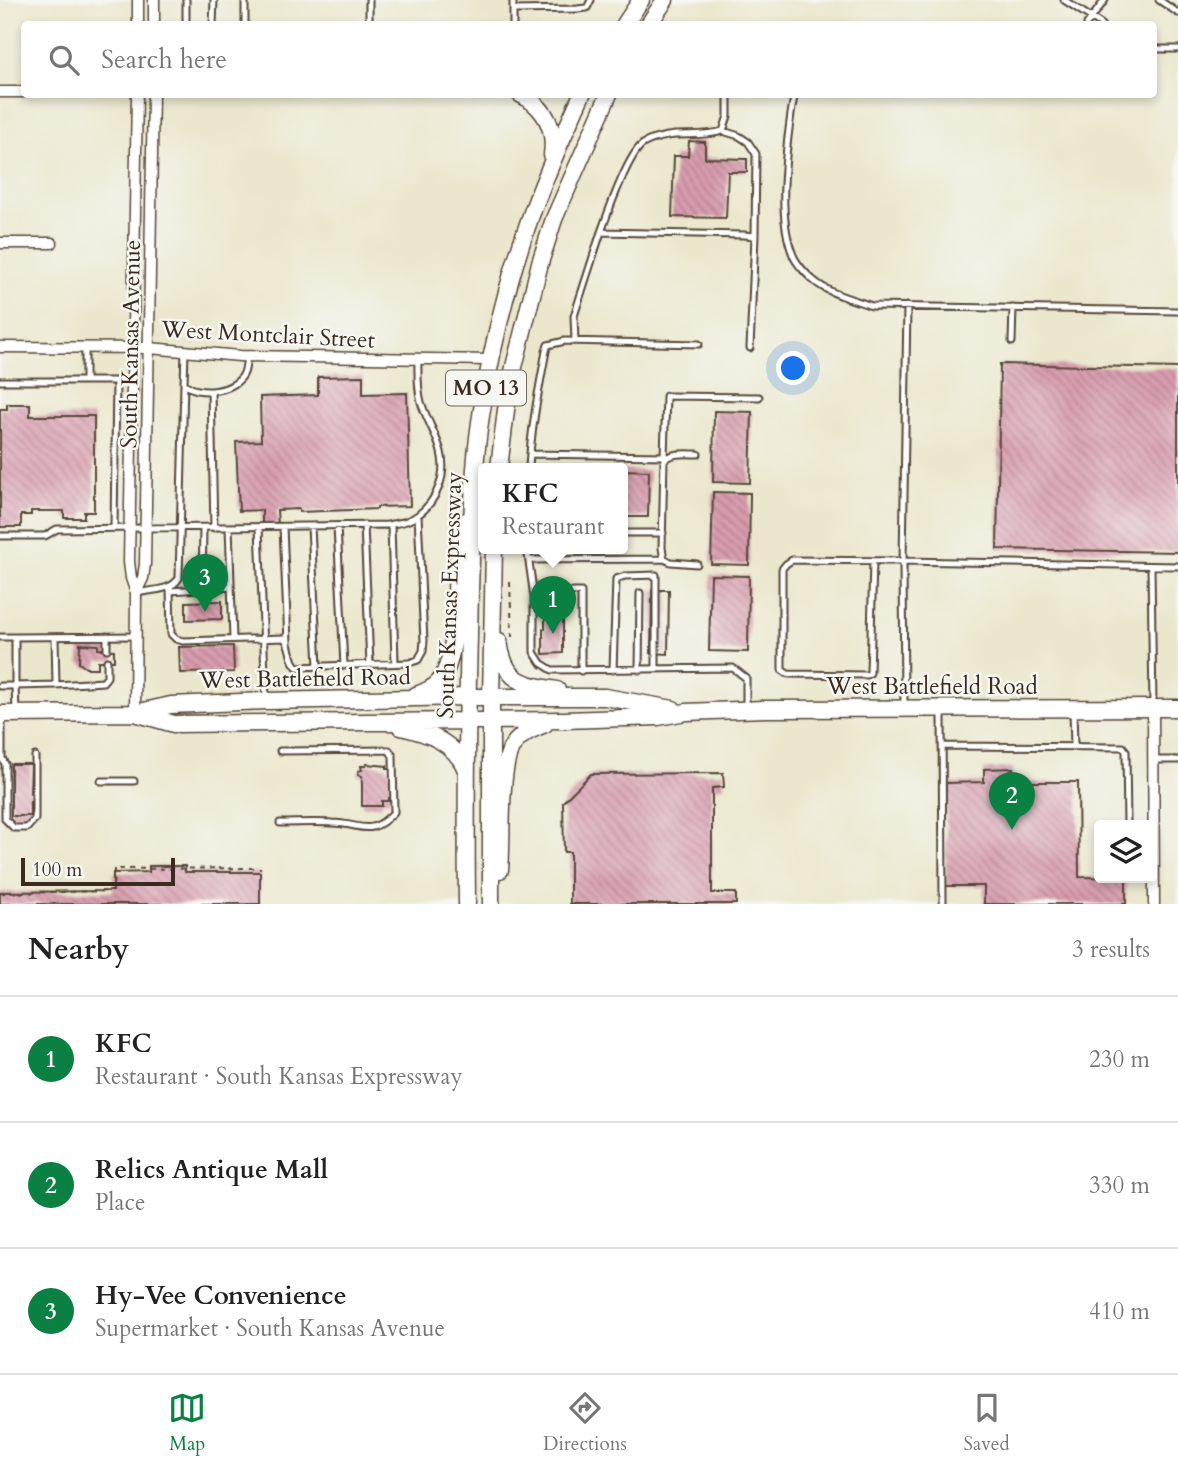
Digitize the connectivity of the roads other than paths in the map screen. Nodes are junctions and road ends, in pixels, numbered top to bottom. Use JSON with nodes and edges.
{"nodes":[{"id":1,"x":138,"y":0,"type":"edge"},
{"id":2,"x":154,"y":0,"type":"edge"},
{"id":3,"x":186,"y":0,"type":"edge"},
{"id":4,"x":214,"y":0,"type":"edge"},
{"id":5,"x":245,"y":0,"type":"edge"},
{"id":6,"x":369,"y":0,"type":"edge"},
{"id":7,"x":513,"y":0,"type":"edge"},
{"id":8,"x":591,"y":0,"type":"edge"},
{"id":9,"x":641,"y":0,"type":"edge"},
{"id":10,"x":1064,"y":0,"type":"edge"},
{"id":11,"x":1105,"y":0,"type":"edge"},
{"id":12,"x":1159,"y":0,"type":"edge"},
{"id":13,"x":513,"y":10,"type":"junction"},
{"id":14,"x":1178,"y":13,"type":"edge"},
{"id":15,"x":138,"y":21,"type":"edge"},
{"id":16,"x":154,"y":21,"type":"edge"},
{"id":17,"x":186,"y":21,"type":"edge"},
{"id":18,"x":213,"y":21,"type":"edge"},
{"id":19,"x":245,"y":21,"type":"edge"},
{"id":20,"x":369,"y":21,"type":"edge"},
{"id":21,"x":513,"y":21,"type":"edge"},
{"id":22,"x":627,"y":21,"type":"edge"},
{"id":23,"x":1089,"y":21,"type":"edge"},
{"id":24,"x":1091,"y":21,"type":"edge"},
{"id":25,"x":1157,"y":49,"type":"edge"},
{"id":26,"x":1178,"y":49,"type":"edge"},
{"id":27,"x":0,"y":92,"type":"edge"},
{"id":28,"x":21,"y":92,"type":"edge"},
{"id":29,"x":137,"y":98,"type":"edge"},
{"id":30,"x":153,"y":98,"type":"edge"},
{"id":31,"x":526,"y":98,"type":"edge"},
{"id":32,"x":580,"y":98,"type":"edge"},
{"id":33,"x":607,"y":98,"type":"edge"},
{"id":34,"x":728,"y":98,"type":"edge"},
{"id":35,"x":794,"y":98,"type":"edge"},
{"id":36,"x":723,"y":131,"type":"junction"},
{"id":37,"x":551,"y":163,"type":"junction"},
{"id":38,"x":601,"y":232,"type":"junction"},
{"id":39,"x":755,"y":236,"type":"junction"},
{"id":40,"x":0,"y":243,"type":"edge"},
{"id":41,"x":52,"y":243,"type":"dead end"},
{"id":42,"x":907,"y":306,"type":"junction"},
{"id":43,"x":1013,"y":308,"type":"junction"},
{"id":44,"x":1178,"y":311,"type":"edge"},
{"id":45,"x":575,"y":341,"type":"junction"},
{"id":46,"x":1012,"y":342,"type":"dead end"},
{"id":47,"x":699,"y":344,"type":"dead end"},
{"id":48,"x":0,"y":347,"type":"edge"},
{"id":49,"x":85,"y":348,"type":"junction"},
{"id":50,"x":133,"y":348,"type":"junction"},
{"id":51,"x":149,"y":348,"type":"junction"},
{"id":52,"x":750,"y":348,"type":"dead end"},
{"id":53,"x":185,"y":350,"type":"junction"},
{"id":54,"x":247,"y":356,"type":"junction"},
{"id":55,"x":418,"y":359,"type":"junction"},
{"id":56,"x":491,"y":360,"type":"junction"},
{"id":57,"x":85,"y":381,"type":"junction"},
{"id":58,"x":0,"y":382,"type":"edge"},
{"id":59,"x":184,"y":383,"type":"junction"},
{"id":60,"x":211,"y":391,"type":"junction"},
{"id":61,"x":759,"y":397,"type":"dead end"},
{"id":62,"x":530,"y":454,"type":"junction"},
{"id":63,"x":698,"y":454,"type":"dead end"},
{"id":64,"x":666,"y":456,"type":"junction"},
{"id":65,"x":500,"y":463,"type":"edge"},
{"id":66,"x":529,"y":463,"type":"edge"},
{"id":67,"x":473,"y":499,"type":"junction"},
{"id":68,"x":418,"y":515,"type":"junction"},
{"id":69,"x":391,"y":524,"type":"junction"},
{"id":70,"x":364,"y":525,"type":"junction"},
{"id":71,"x":311,"y":526,"type":"junction"},
{"id":72,"x":337,"y":526,"type":"junction"},
{"id":73,"x":229,"y":527,"type":"junction"},
{"id":74,"x":259,"y":527,"type":"junction"},
{"id":75,"x":283,"y":527,"type":"junction"},
{"id":76,"x":114,"y":528,"type":"junction"},
{"id":77,"x":130,"y":528,"type":"junction"},
{"id":78,"x":179,"y":528,"type":"junction"},
{"id":79,"x":203,"y":528,"type":"junction"},
{"id":80,"x":214,"y":528,"type":"junction"},
{"id":81,"x":145,"y":529,"type":"junction"},
{"id":82,"x":628,"y":533,"type":"edge"},
{"id":83,"x":663,"y":534,"type":"junction"},
{"id":84,"x":0,"y":536,"type":"edge"},
{"id":85,"x":495,"y":554,"type":"edge"},
{"id":86,"x":495,"y":554,"type":"edge"},
{"id":87,"x":528,"y":554,"type":"edge"},
{"id":88,"x":529,"y":559,"type":"junction"},
{"id":89,"x":664,"y":559,"type":"junction"},
{"id":90,"x":873,"y":561,"type":"junction"},
{"id":91,"x":903,"y":561,"type":"junction"},
{"id":92,"x":697,"y":564,"type":"dead end"},
{"id":93,"x":1151,"y":566,"type":"junction"},
{"id":94,"x":1178,"y":566,"type":"edge"},
{"id":95,"x":231,"y":587,"type":"junction"},
{"id":96,"x":170,"y":589,"type":"junction"},
{"id":97,"x":202,"y":589,"type":"junction"},
{"id":98,"x":533,"y":592,"type":"junction"},
{"id":99,"x":136,"y":593,"type":"junction"},
{"id":100,"x":640,"y":593,"type":"dead end"},
{"id":101,"x":107,"y":636,"type":"junction"},
{"id":102,"x":136,"y":636,"type":"junction"},
{"id":103,"x":0,"y":637,"type":"edge"},
{"id":104,"x":15,"y":637,"type":"junction"},
{"id":105,"x":55,"y":637,"type":"junction"},
{"id":106,"x":233,"y":639,"type":"junction"},
{"id":107,"x":263,"y":639,"type":"junction"},
{"id":108,"x":288,"y":642,"type":"junction"},
{"id":109,"x":107,"y":649,"type":"dead end"},
{"id":110,"x":107,"y":661,"type":"dead end"},
{"id":111,"x":395,"y":663,"type":"junction"},
{"id":112,"x":370,"y":665,"type":"junction"},
{"id":113,"x":344,"y":666,"type":"junction"},
{"id":114,"x":318,"y":667,"type":"junction"},
{"id":115,"x":613,"y":670,"type":"junction"},
{"id":116,"x":639,"y":670,"type":"junction"},
{"id":117,"x":656,"y":670,"type":"junction"},
{"id":118,"x":581,"y":671,"type":"junction"},
{"id":119,"x":56,"y":685,"type":"junction"},
{"id":120,"x":0,"y":686,"type":"edge"},
{"id":121,"x":15,"y":686,"type":"junction"},
{"id":122,"x":467,"y":697,"type":"junction"},
{"id":123,"x":605,"y":697,"type":"junction"},
{"id":124,"x":402,"y":698,"type":"junction"},
{"id":125,"x":491,"y":698,"type":"junction"},
{"id":126,"x":266,"y":701,"type":"junction"},
{"id":127,"x":1073,"y":708,"type":"junction"},
{"id":128,"x":1153,"y":708,"type":"junction"},
{"id":129,"x":1178,"y":708,"type":"edge"},
{"id":130,"x":904,"y":709,"type":"junction"},
{"id":131,"x":942,"y":709,"type":"junction"},
{"id":132,"x":746,"y":710,"type":"junction"},
{"id":133,"x":686,"y":712,"type":"junction"},
{"id":134,"x":135,"y":713,"type":"junction"},
{"id":135,"x":6,"y":714,"type":"edge"},
{"id":136,"x":467,"y":720,"type":"junction"},
{"id":137,"x":491,"y":720,"type":"junction"},
{"id":138,"x":564,"y":720,"type":"junction"},
{"id":139,"x":342,"y":722,"type":"junction"},
{"id":140,"x":942,"y":746,"type":"junction"},
{"id":141,"x":1074,"y":746,"type":"junction"},
{"id":142,"x":279,"y":751,"type":"dead end"},
{"id":143,"x":36,"y":756,"type":"dead end"},
{"id":144,"x":1153,"y":760,"type":"junction"},
{"id":145,"x":1178,"y":760,"type":"edge"},
{"id":146,"x":466,"y":771,"type":"junction"},
{"id":147,"x":101,"y":781,"type":"dead end"},
{"id":148,"x":134,"y":781,"type":"dead end"},
{"id":149,"x":1127,"y":820,"type":"edge"},
{"id":150,"x":280,"y":823,"type":"dead end"},
{"id":151,"x":467,"y":904,"type":"edge"},
{"id":152,"x":493,"y":904,"type":"edge"},
{"id":153,"x":943,"y":904,"type":"edge"},
{"id":154,"x":1154,"y":904,"type":"edge"}],
"edges":[{"from":1,"to":15,"type":"street"},
{"from":2,"to":16,"type":"street"},
{"from":3,"to":17,"type":"lane"},
{"from":4,"to":18,"type":"lane"},
{"from":5,"to":19,"type":"lane"},
{"from":6,"to":20,"type":"lane"},
{"from":7,"to":13,"type":"lane"},
{"from":8,"to":13,"type":"lane"},
{"from":9,"to":22,"type":"main road"},
{"from":10,"to":23,"type":"lane"},
{"from":11,"to":24,"type":"lane"},
{"from":12,"to":14,"type":"lane"},
{"from":13,"to":21,"type":"lane"},
{"from":25,"to":26,"type":"lane"},
{"from":27,"to":28,"type":"street"},
{"from":29,"to":50,"type":"street","name":"South Kansas Avenue"},
{"from":30,"to":51,"type":"street","name":"South Kansas Avenue"},
{"from":31,"to":37,"type":"main road"},
{"from":32,"to":37,"type":"main road","name":"South Kansas Expressway","number":"MO 13"},
{"from":33,"to":65,"type":"main road","name":"South Kansas Expressway","number":"MO 13"},
{"from":34,"to":36,"type":"lane"},
{"from":35,"to":42,"type":"lane"},
{"from":36,"to":38,"type":"lane"},
{"from":36,"to":39,"type":"lane"},
{"from":37,"to":56,"type":"main road","name":"South Kansas Expressway","number":"MO 13"},
{"from":38,"to":39,"type":"lane"},
{"from":38,"to":45,"type":"lane"},
{"from":39,"to":52,"type":"lane"},
{"from":40,"to":41,"type":"street"},
{"from":42,"to":43,"type":"lane"},
{"from":42,"to":91,"type":"lane"},
{"from":43,"to":44,"type":"lane"},
{"from":43,"to":46,"type":"lane"},
{"from":45,"to":47,"type":"lane"},
{"from":45,"to":62,"type":"lane"},
{"from":48,"to":49,"type":"street","name":"West Montclair Street"},
{"from":49,"to":50,"type":"street","name":"West Montclair Street"},
{"from":49,"to":57,"type":"lane"},
{"from":50,"to":51,"type":"street","name":"West Montclair Street"},
{"from":50,"to":77,"type":"street","name":"South Kansas Avenue"},
{"from":51,"to":53,"type":"street","name":"West Montclair Street"},
{"from":51,"to":81,"type":"street","name":"South Kansas Avenue"},
{"from":53,"to":54,"type":"street","name":"West Montclair Street"},
{"from":53,"to":59,"type":"lane"},
{"from":54,"to":55,"type":"street","name":"West Montclair Street"},
{"from":54,"to":60,"type":"lane"},
{"from":55,"to":56,"type":"street","name":"West Montclair Street"},
{"from":55,"to":68,"type":"lane"},
{"from":56,"to":67,"type":"main road","name":"South Kansas Expressway","number":"MO 13"},
{"from":57,"to":58,"type":"lane"},
{"from":57,"to":76,"type":"lane"},
{"from":59,"to":60,"type":"lane"},
{"from":59,"to":78,"type":"lane"},
{"from":60,"to":80,"type":"lane"},
{"from":61,"to":64,"type":"lane"},
{"from":62,"to":64,"type":"lane"},
{"from":62,"to":66,"type":"lane"},
{"from":63,"to":64,"type":"lane"},
{"from":64,"to":83,"type":"lane"},
{"from":67,"to":122,"type":"main road","name":"South Kansas Expressway","number":"MO 13"},
{"from":67,"to":124,"type":"main road"},
{"from":68,"to":69,"type":"lane"},
{"from":68,"to":111,"type":"lane"},
{"from":69,"to":70,"type":"lane"},
{"from":69,"to":111,"type":"lane"},
{"from":70,"to":72,"type":"lane"},
{"from":70,"to":112,"type":"lane"},
{"from":71,"to":72,"type":"lane"},
{"from":71,"to":75,"type":"lane"},
{"from":71,"to":114,"type":"lane"},
{"from":72,"to":113,"type":"lane"},
{"from":73,"to":74,"type":"lane"},
{"from":73,"to":80,"type":"lane"},
{"from":73,"to":95,"type":"lane"},
{"from":74,"to":75,"type":"lane"},
{"from":74,"to":107,"type":"lane"},
{"from":75,"to":108,"type":"lane"},
{"from":76,"to":77,"type":"lane"},
{"from":76,"to":84,"type":"lane"},
{"from":77,"to":81,"type":"lane"},
{"from":77,"to":99,"type":"street","name":"South Kansas Avenue"},
{"from":78,"to":79,"type":"lane"},
{"from":78,"to":81,"type":"lane"},
{"from":78,"to":96,"type":"lane"},
{"from":79,"to":80,"type":"lane"},
{"from":79,"to":97,"type":"lane"},
{"from":81,"to":99,"type":"street","name":"South Kansas Avenue"},
{"from":82,"to":83,"type":"lane"},
{"from":83,"to":89,"type":"lane"},
{"from":85,"to":123,"type":"main road"},
{"from":86,"to":125,"type":"main road","name":"South Kansas Expressway"},
{"from":87,"to":88,"type":"lane"},
{"from":88,"to":89,"type":"lane"},
{"from":88,"to":98,"type":"lane"},
{"from":89,"to":92,"type":"lane"},
{"from":90,"to":90,"type":"lane"},
{"from":90,"to":91,"type":"lane"},
{"from":91,"to":93,"type":"lane"},
{"from":91,"to":130,"type":"lane"},
{"from":93,"to":94,"type":"lane"},
{"from":93,"to":128,"type":"lane"},
{"from":95,"to":97,"type":"lane"},
{"from":95,"to":106,"type":"lane"},
{"from":96,"to":97,"type":"lane"},
{"from":96,"to":99,"type":"lane"},
{"from":96,"to":106,"type":"lane"},
{"from":98,"to":118,"type":"lane"},
{"from":98,"to":118,"type":"lane"},
{"from":99,"to":102,"type":"street","name":"South Kansas Avenue"},
{"from":100,"to":116,"type":"lane"},
{"from":101,"to":102,"type":"lane"},
{"from":101,"to":105,"type":"lane"},
{"from":101,"to":109,"type":"lane"},
{"from":102,"to":134,"type":"street","name":"South Kansas Avenue"},
{"from":103,"to":104,"type":"lane"},
{"from":104,"to":105,"type":"lane"},
{"from":104,"to":121,"type":"lane"},
{"from":105,"to":119,"type":"lane"},
{"from":106,"to":107,"type":"lane"},
{"from":107,"to":108,"type":"lane"},
{"from":107,"to":126,"type":"lane"},
{"from":108,"to":114,"type":"lane"},
{"from":110,"to":119,"type":"lane"},
{"from":111,"to":112,"type":"lane"},
{"from":112,"to":113,"type":"lane"},
{"from":113,"to":114,"type":"lane"},
{"from":115,"to":116,"type":"lane"},
{"from":115,"to":117,"type":"lane"},
{"from":115,"to":118,"type":"lane"},
{"from":116,"to":117,"type":"lane"},
{"from":117,"to":132,"type":"lane"},
{"from":119,"to":121,"type":"lane"},
{"from":120,"to":121,"type":"lane"},
{"from":121,"to":135,"type":"lane"},
{"from":122,"to":124,"type":"main road","name":"West Battlefield Road"},
{"from":122,"to":125,"type":"main road","name":"West Battlefield Road"},
{"from":122,"to":136,"type":"main road","name":"South Kansas Expressway","number":"MO 13"},
{"from":123,"to":125,"type":"main road","name":"West Battlefield Road"},
{"from":123,"to":133,"type":"main road","name":"West Battlefield Road"},
{"from":124,"to":126,"type":"main road","name":"West Battlefield Road"},
{"from":125,"to":137,"type":"main road","name":"South Kansas Expressway"},
{"from":126,"to":134,"type":"main road","name":"West Battlefield Road"},
{"from":127,"to":128,"type":"main road","name":"West Battlefield Road"},
{"from":127,"to":131,"type":"main road","name":"West Battlefield Road"},
{"from":127,"to":141,"type":"lane"},
{"from":128,"to":129,"type":"main road","name":"West Battlefield Road"},
{"from":128,"to":144,"type":"street"},
{"from":130,"to":131,"type":"main road","name":"West Battlefield Road"},
{"from":130,"to":132,"type":"main road","name":"West Battlefield Road"},
{"from":131,"to":140,"type":"lane"},
{"from":132,"to":133,"type":"main road","name":"West Battlefield Road"},
{"from":133,"to":138,"type":"main road","name":"West Battlefield Road"},
{"from":134,"to":135,"type":"main road","name":"West Battlefield Road"},
{"from":134,"to":139,"type":"main road","name":"West Battlefield Road"},
{"from":135,"to":143,"type":"lane"},
{"from":136,"to":137,"type":"main road","name":"West Battlefield Road"},
{"from":136,"to":139,"type":"main road","name":"West Battlefield Road"},
{"from":136,"to":146,"type":"main road","name":"South Kansas Expressway","number":"MO 13"},
{"from":137,"to":138,"type":"main road","name":"West Battlefield Road"},
{"from":137,"to":152,"type":"main road","name":"South Kansas Expressway"},
{"from":138,"to":152,"type":"main road"},
{"from":139,"to":146,"type":"main road"},
{"from":140,"to":141,"type":"lane"},
{"from":140,"to":153,"type":"lane"},
{"from":141,"to":149,"type":"lane"},
{"from":142,"to":150,"type":"lane"},
{"from":144,"to":145,"type":"lane"},
{"from":144,"to":154,"type":"street"},
{"from":146,"to":151,"type":"main road","name":"South Kansas Expressway","number":"MO 13"},
{"from":147,"to":148,"type":"lane"}]}
